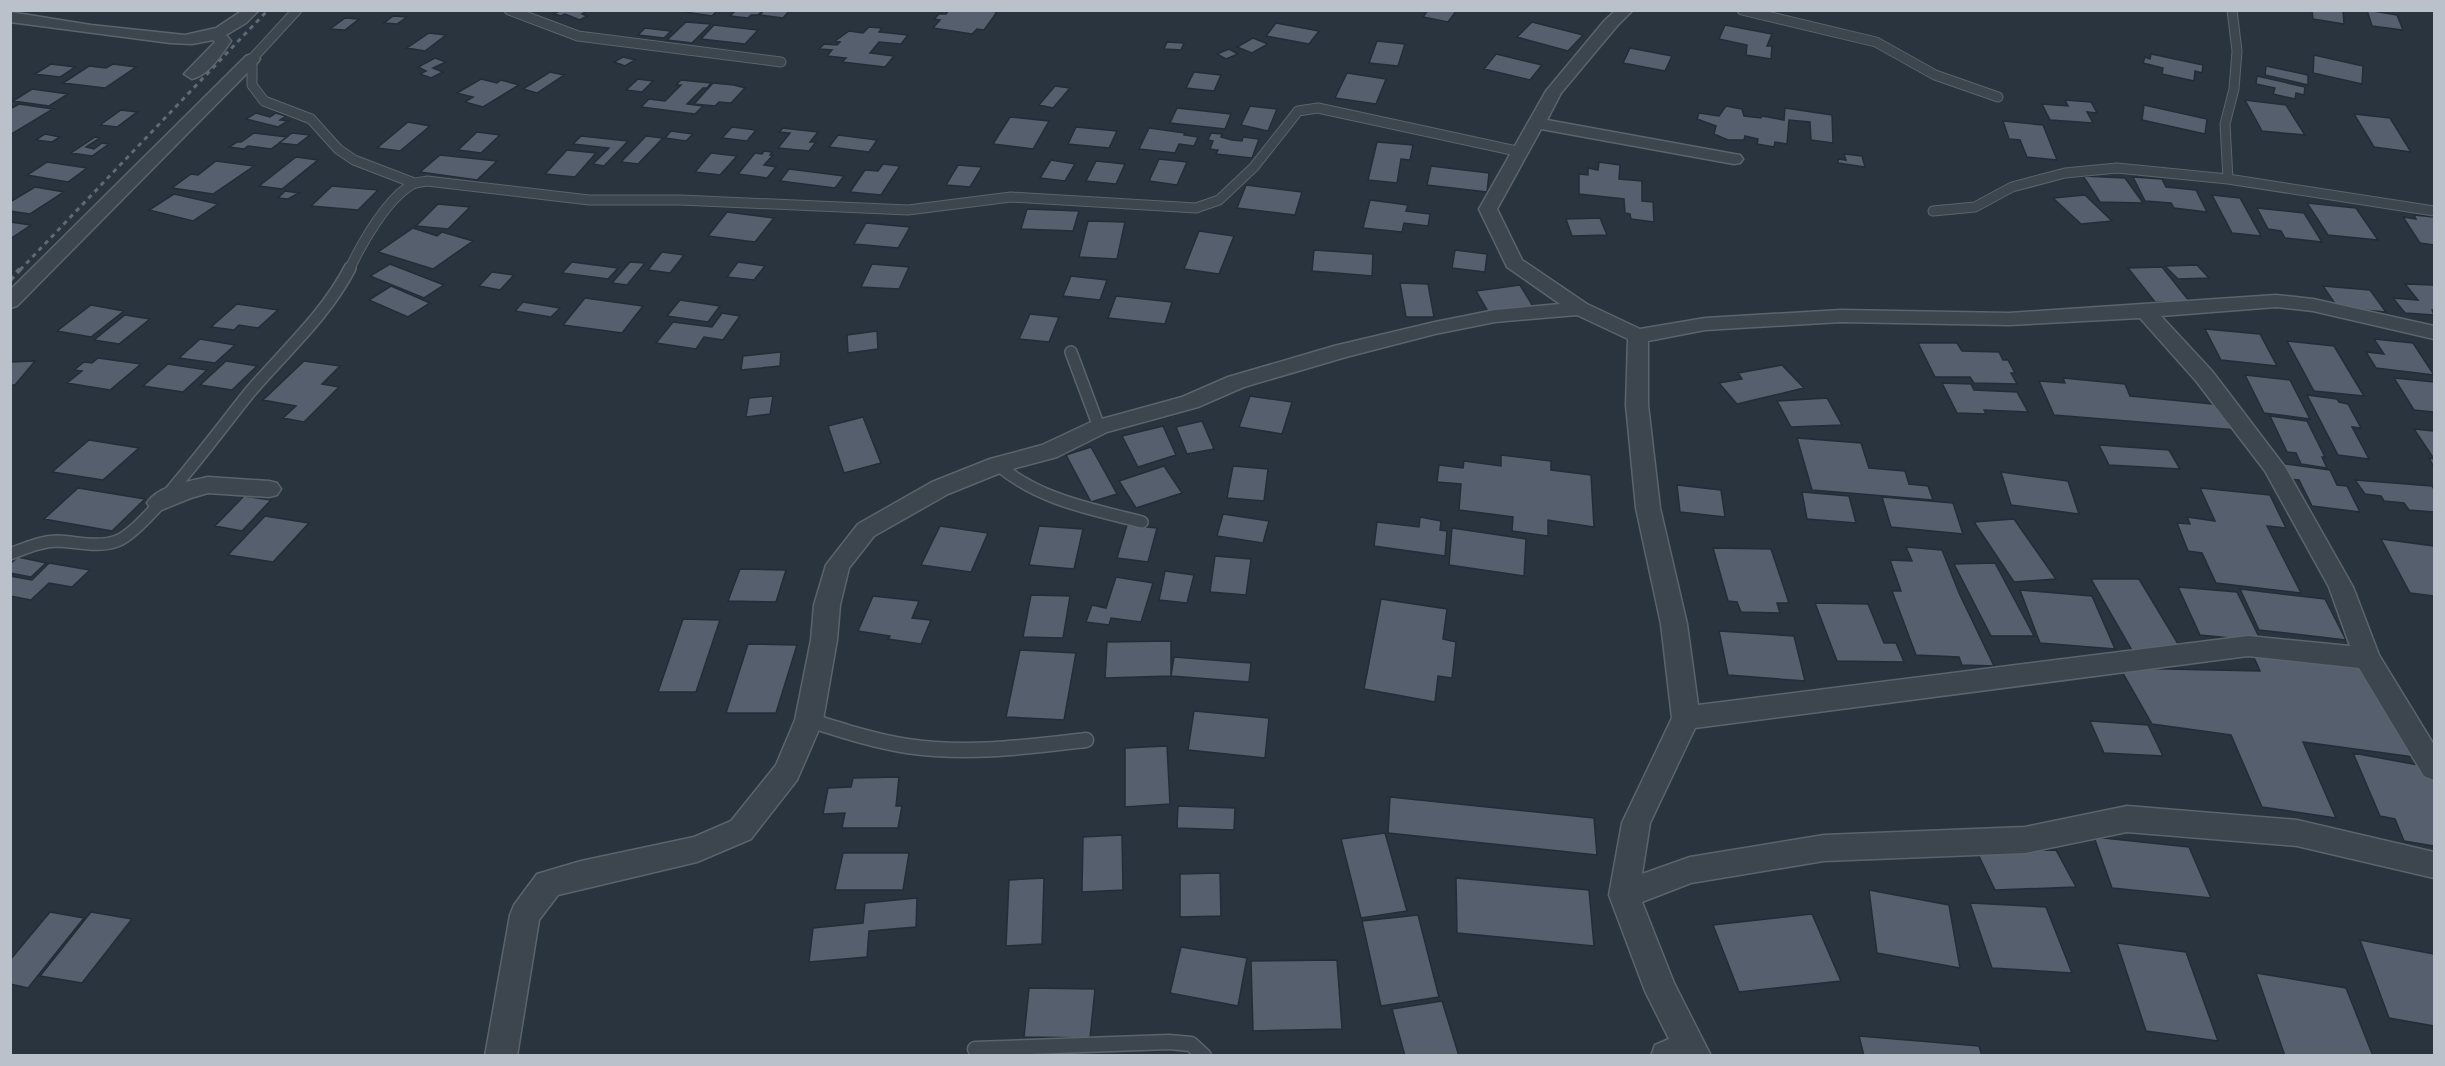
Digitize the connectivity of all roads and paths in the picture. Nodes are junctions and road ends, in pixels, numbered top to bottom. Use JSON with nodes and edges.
{"nodes":[{"id":1,"x":252,"y":10,"type":"edge"},
{"id":2,"x":297,"y":10,"type":"edge"},
{"id":3,"x":509,"y":10,"type":"edge"},
{"id":4,"x":1626,"y":10,"type":"edge"},
{"id":5,"x":1742,"y":10,"type":"edge"},
{"id":6,"x":2232,"y":10,"type":"edge"},
{"id":7,"x":10,"y":17,"type":"edge"},
{"id":8,"x":216,"y":34,"type":"junction"},
{"id":9,"x":252,"y":59,"type":"junction"},
{"id":10,"x":781,"y":62,"type":"dead end"},
{"id":11,"x":192,"y":74,"type":"dead end"},
{"id":12,"x":1998,"y":97,"type":"dead end"},
{"id":13,"x":1537,"y":123,"type":"junction"},
{"id":14,"x":1521,"y":152,"type":"junction"},
{"id":15,"x":1734,"y":159,"type":"dead end"},
{"id":16,"x":2228,"y":179,"type":"junction"},
{"id":17,"x":414,"y":183,"type":"junction"},
{"id":18,"x":1933,"y":211,"type":"dead end"},
{"id":19,"x":2434,"y":211,"type":"edge"},
{"id":20,"x":44,"y":267,"type":"junction"},
{"id":21,"x":10,"y":281,"type":"edge"},
{"id":22,"x":10,"y":302,"type":"edge"},
{"id":23,"x":1580,"y":308,"type":"junction"},
{"id":24,"x":2145,"y":311,"type":"junction"},
{"id":25,"x":2434,"y":332,"type":"edge"},
{"id":26,"x":1638,"y":336,"type":"junction"},
{"id":27,"x":1071,"y":352,"type":"dead end"},
{"id":28,"x":1099,"y":428,"type":"junction"},
{"id":29,"x":998,"y":465,"type":"junction"},
{"id":30,"x":269,"y":489,"type":"dead end"},
{"id":31,"x":159,"y":503,"type":"junction"},
{"id":32,"x":1142,"y":522,"type":"dead end"},
{"id":33,"x":10,"y":554,"type":"edge"},
{"id":34,"x":2367,"y":658,"type":"junction"},
{"id":35,"x":1686,"y":718,"type":"junction"},
{"id":36,"x":810,"y":720,"type":"junction"},
{"id":37,"x":1086,"y":740,"type":"dead end"},
{"id":38,"x":2434,"y":768,"type":"edge"},
{"id":39,"x":2434,"y":865,"type":"edge"},
{"id":40,"x":1624,"y":895,"type":"junction"},
{"id":41,"x":975,"y":1049,"type":"dead end"},
{"id":42,"x":1684,"y":1053,"type":"edge"},
{"id":43,"x":501,"y":1056,"type":"edge"},
{"id":44,"x":1204,"y":1056,"type":"edge"}],
"edges":[{"from":1,"to":8,"type":"street"},
{"from":2,"to":9,"type":"lane"},
{"from":3,"to":10,"type":"lane"},
{"from":4,"to":13,"type":"street"},
{"from":5,"to":12,"type":"lane"},
{"from":6,"to":16,"type":"lane"},
{"from":7,"to":8,"type":"street"},
{"from":8,"to":11,"type":"street"},
{"from":9,"to":17,"type":"lane"},
{"from":9,"to":20,"type":"street"},
{"from":13,"to":14,"type":"street"},
{"from":13,"to":15,"type":"street"},
{"from":14,"to":17,"type":"lane"},
{"from":14,"to":23,"type":"street"},
{"from":16,"to":18,"type":"lane"},
{"from":16,"to":19,"type":"lane"},
{"from":17,"to":31,"type":"lane"},
{"from":20,"to":21,"type":"street"},
{"from":20,"to":22,"type":"street"},
{"from":23,"to":26,"type":"street"},
{"from":23,"to":28,"type":"street"},
{"from":24,"to":25,"type":"street"},
{"from":24,"to":26,"type":"street"},
{"from":24,"to":34,"type":"street"},
{"from":26,"to":35,"type":"street"},
{"from":27,"to":28,"type":"lane"},
{"from":28,"to":29,"type":"street"},
{"from":29,"to":32,"type":"lane"},
{"from":29,"to":36,"type":"street"},
{"from":30,"to":31,"type":"street"},
{"from":31,"to":33,"type":"lane"},
{"from":34,"to":35,"type":"street"},
{"from":34,"to":38,"type":"street"},
{"from":35,"to":40,"type":"street"},
{"from":36,"to":37,"type":"lane"},
{"from":36,"to":43,"type":"street"},
{"from":39,"to":40,"type":"street"},
{"from":40,"to":42,"type":"street"},
{"from":41,"to":44,"type":"lane"}]}
